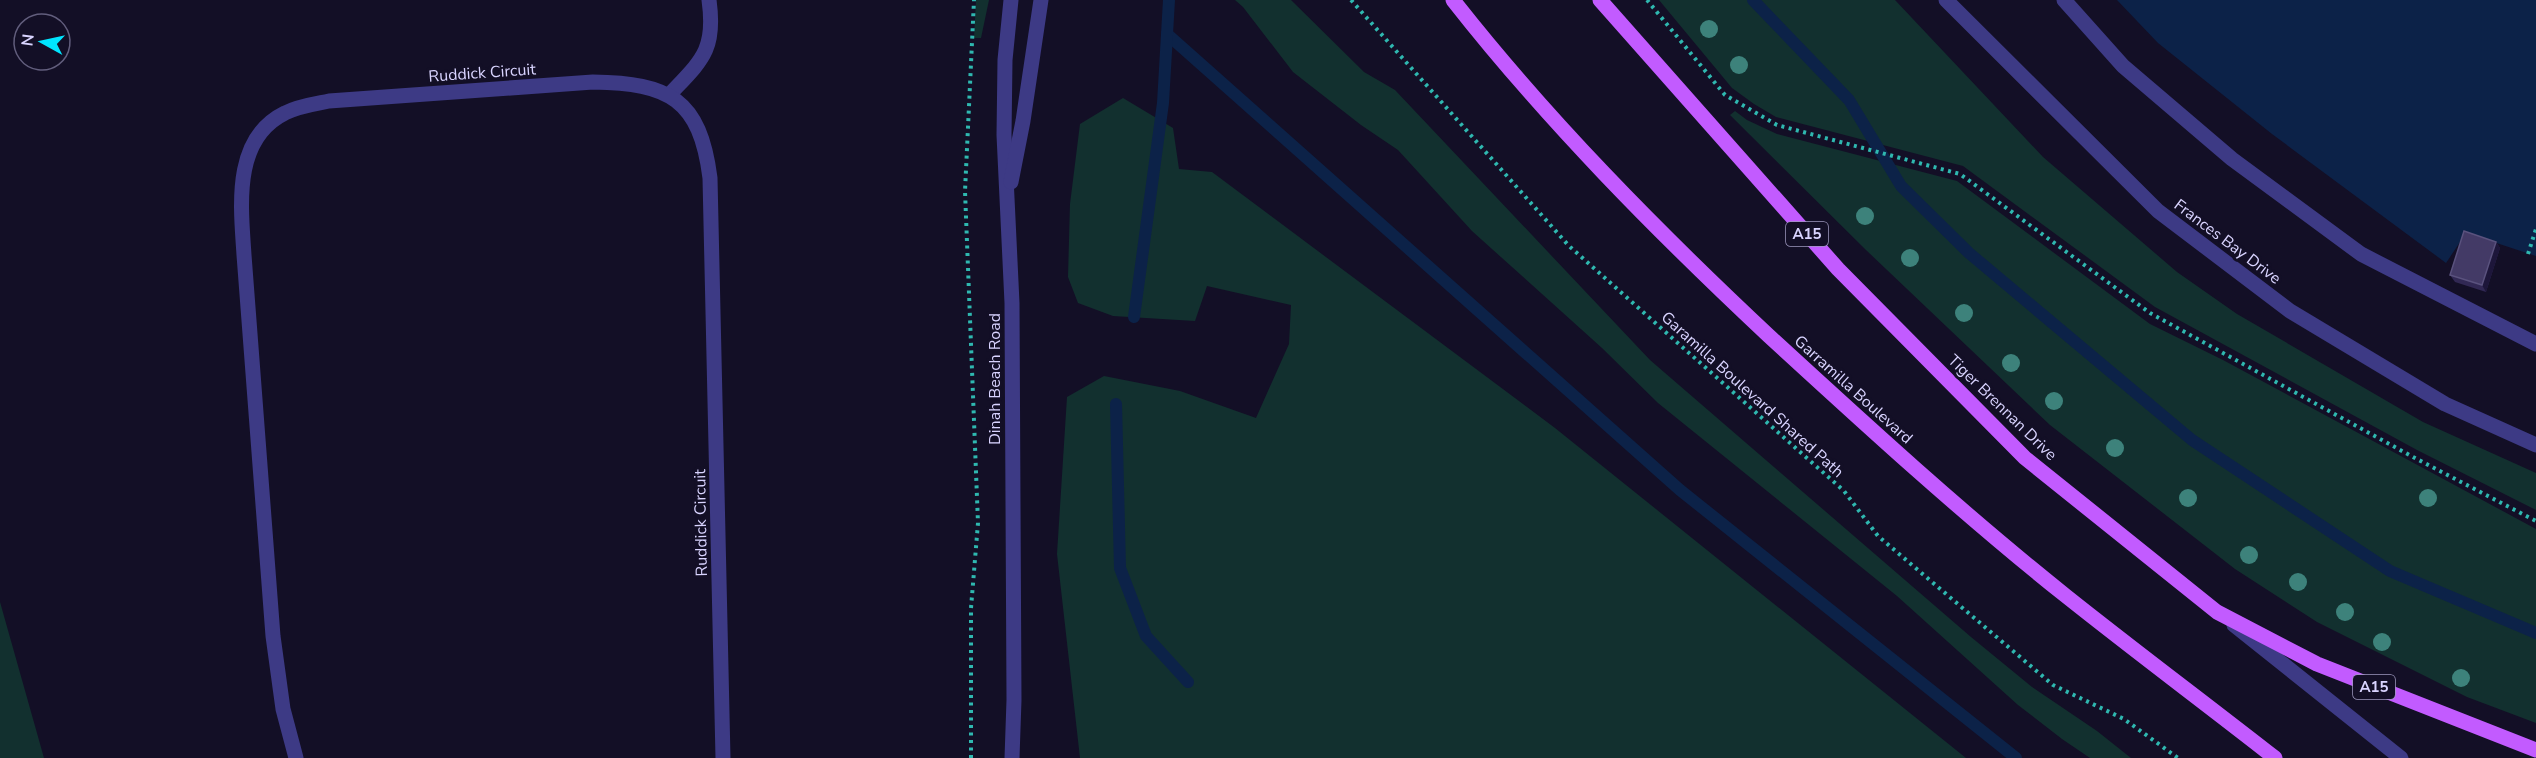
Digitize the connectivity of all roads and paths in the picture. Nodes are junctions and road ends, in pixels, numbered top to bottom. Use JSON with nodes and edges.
{"nodes":[{"id":1,"x":709,"y":0,"type":"edge"},
{"id":2,"x":974,"y":0,"type":"edge"},
{"id":3,"x":1011,"y":0,"type":"edge"},
{"id":4,"x":1041,"y":0,"type":"edge"},
{"id":5,"x":1351,"y":0,"type":"edge"},
{"id":6,"x":1453,"y":0,"type":"edge"},
{"id":7,"x":1600,"y":0,"type":"edge"},
{"id":8,"x":1647,"y":0,"type":"edge"},
{"id":9,"x":1946,"y":0,"type":"edge"},
{"id":10,"x":2064,"y":0,"type":"edge"},
{"id":11,"x":670,"y":94,"type":"junction"},
{"id":12,"x":1006,"y":206,"type":"junction"},
{"id":13,"x":2536,"y":229,"type":"edge"},
{"id":14,"x":2528,"y":254,"type":"dead end"},
{"id":15,"x":2536,"y":344,"type":"edge"},
{"id":16,"x":2536,"y":445,"type":"edge"},
{"id":17,"x":2536,"y":521,"type":"edge"},
{"id":18,"x":2217,"y":612,"type":"junction"},
{"id":19,"x":2536,"y":750,"type":"edge"},
{"id":20,"x":296,"y":758,"type":"edge"},
{"id":21,"x":723,"y":758,"type":"edge"},
{"id":22,"x":971,"y":758,"type":"edge"},
{"id":23,"x":1012,"y":758,"type":"edge"},
{"id":24,"x":2178,"y":758,"type":"edge"},
{"id":25,"x":2275,"y":758,"type":"edge"},
{"id":26,"x":2401,"y":758,"type":"edge"}],
"edges":[{"from":1,"to":11,"type":"street"},
{"from":2,"to":22,"type":"path"},
{"from":3,"to":12,"type":"street","name":"Dinah Beach Road"},
{"from":4,"to":12,"type":"street"},
{"from":5,"to":24,"type":"path","name":"Garamilla Boulevard Shared Path"},
{"from":6,"to":25,"type":"main road","name":"Garramilla Boulevard"},
{"from":7,"to":18,"type":"main road","name":"Tiger Brennan Drive","number":"A15"},
{"from":8,"to":17,"type":"path"},
{"from":9,"to":16,"type":"street","name":"Frances Bay Drive"},
{"from":10,"to":15,"type":"street"},
{"from":11,"to":20,"type":"street","name":"Ruddick Circuit"},
{"from":11,"to":21,"type":"street","name":"Ruddick Circuit"},
{"from":12,"to":23,"type":"street","name":"Dinah Beach Road"},
{"from":13,"to":14,"type":"path"},
{"from":18,"to":19,"type":"main road","name":"Tiger Brennan Drive","number":"A15"},
{"from":18,"to":26,"type":"street"}]}
